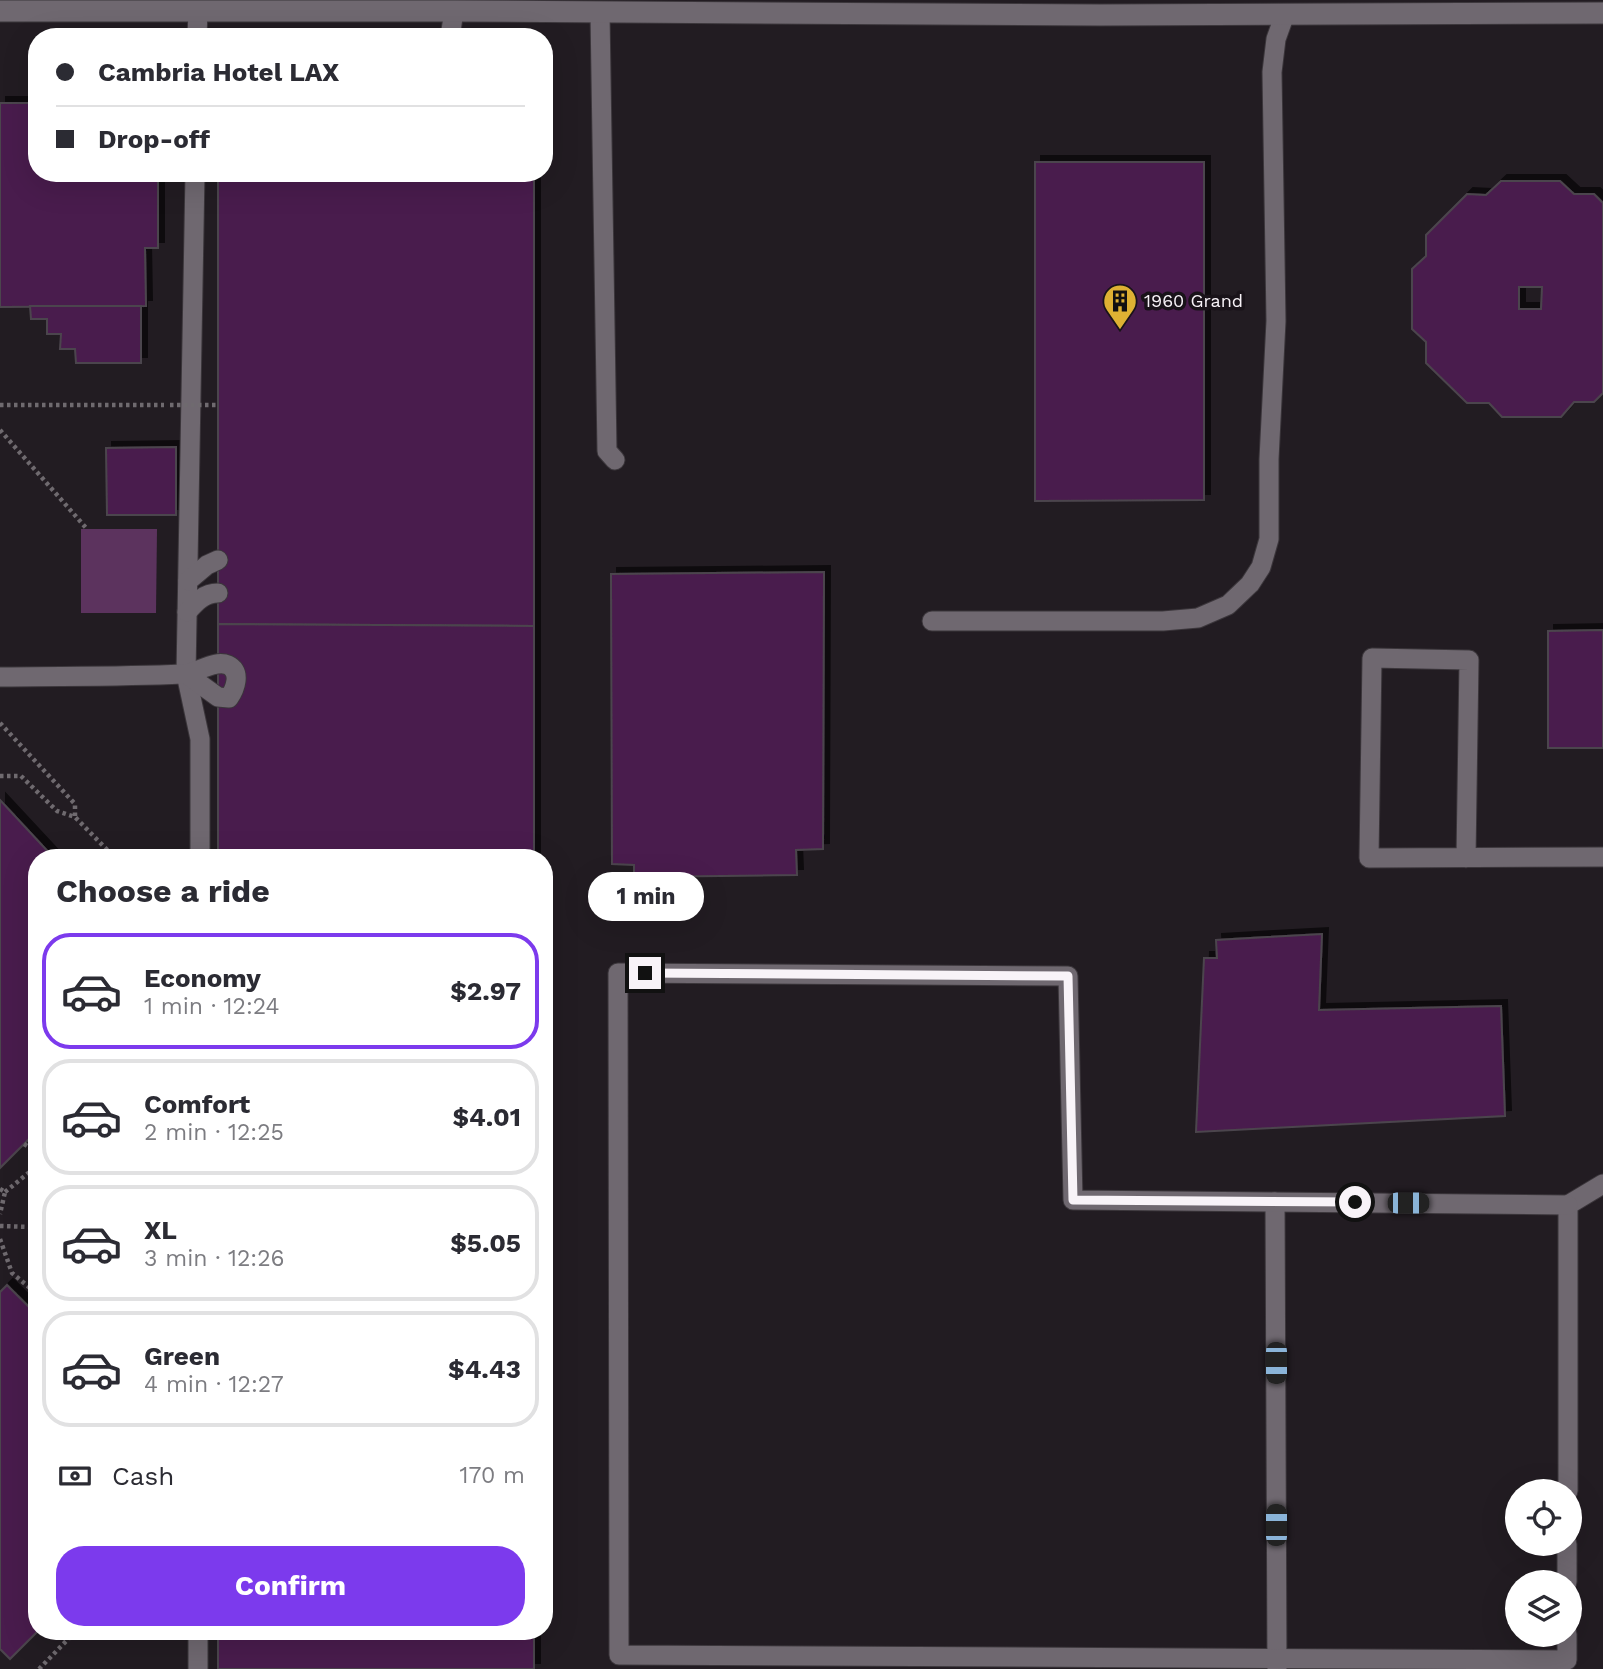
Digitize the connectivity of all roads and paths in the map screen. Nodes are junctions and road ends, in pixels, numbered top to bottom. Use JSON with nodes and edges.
{"nodes":[{"id":1,"x":454,"y":5,"type":"edge"},
{"id":2,"x":1285,"y":7,"type":"edge"},
{"id":3,"x":0,"y":11,"type":"edge"},
{"id":4,"x":198,"y":11,"type":"junction"},
{"id":5,"x":600,"y":13,"type":"junction"},
{"id":6,"x":1603,"y":13,"type":"edge"},
{"id":7,"x":197,"y":28,"type":"edge"},
{"id":8,"x":451,"y":28,"type":"edge"},
{"id":9,"x":195,"y":182,"type":"edge"},
{"id":10,"x":0,"y":405,"type":"edge"},
{"id":11,"x":218,"y":405,"type":"dead end"},
{"id":12,"x":0,"y":430,"type":"edge"},
{"id":13,"x":615,"y":460,"type":"dead end"},
{"id":14,"x":87,"y":529,"type":"dead end"},
{"id":15,"x":218,"y":560,"type":"dead end"},
{"id":16,"x":188,"y":581,"type":"junction"},
{"id":17,"x":218,"y":593,"type":"dead end"},
{"id":18,"x":187,"y":612,"type":"junction"},
{"id":19,"x":932,"y":621,"type":"dead end"},
{"id":20,"x":186,"y":674,"type":"junction"},
{"id":21,"x":0,"y":677,"type":"edge"},
{"id":22,"x":0,"y":723,"type":"edge"},
{"id":23,"x":0,"y":776,"type":"edge"},
{"id":24,"x":75,"y":817,"type":"junction"},
{"id":25,"x":107,"y":849,"type":"edge"},
{"id":26,"x":200,"y":849,"type":"edge"},
{"id":27,"x":1603,"y":857,"type":"edge"},
{"id":28,"x":1466,"y":858,"type":"junction"},
{"id":29,"x":24,"y":1144,"type":"dead end"},
{"id":30,"x":28,"y":1146,"type":"edge"},
{"id":31,"x":28,"y":1172,"type":"edge"},
{"id":32,"x":1603,"y":1184,"type":"edge"},
{"id":33,"x":2,"y":1191,"type":"edge"},
{"id":34,"x":1275,"y":1202,"type":"junction"},
{"id":35,"x":1568,"y":1205,"type":"junction"},
{"id":36,"x":0,"y":1214,"type":"edge"},
{"id":37,"x":0,"y":1226,"type":"edge"},
{"id":38,"x":28,"y":1227,"type":"edge"},
{"id":39,"x":0,"y":1239,"type":"edge"},
{"id":40,"x":28,"y":1286,"type":"edge"},
{"id":41,"x":1568,"y":1479,"type":"edge"},
{"id":42,"x":67,"y":1640,"type":"edge"},
{"id":43,"x":198,"y":1640,"type":"edge"},
{"id":44,"x":1567,"y":1647,"type":"edge"},
{"id":45,"x":1277,"y":1664,"type":"edge"},
{"id":46,"x":39,"y":1669,"type":"edge"},
{"id":47,"x":198,"y":1669,"type":"edge"}],
"edges":[{"from":1,"to":4,"type":"street"},
{"from":1,"to":5,"type":"street"},
{"from":1,"to":8,"type":"lane"},
{"from":2,"to":5,"type":"street"},
{"from":2,"to":6,"type":"street"},
{"from":2,"to":19,"type":"lane"},
{"from":3,"to":4,"type":"street"},
{"from":4,"to":7,"type":"lane"},
{"from":5,"to":13,"type":"lane"},
{"from":9,"to":16,"type":"lane"},
{"from":10,"to":11,"type":"path","bridge":true},
{"from":12,"to":14,"type":"path"},
{"from":15,"to":16,"type":"lane"},
{"from":16,"to":18,"type":"lane"},
{"from":17,"to":18,"type":"lane"},
{"from":18,"to":20,"type":"lane"},
{"from":20,"to":21,"type":"lane"},
{"from":20,"to":26,"type":"lane"},
{"from":22,"to":24,"type":"path"},
{"from":23,"to":24,"type":"path"},
{"from":24,"to":25,"type":"path"},
{"from":27,"to":28,"type":"lane"},
{"from":28,"to":28,"type":"lane"},
{"from":29,"to":30,"type":"path"},
{"from":31,"to":33,"type":"path"},
{"from":32,"to":35,"type":"lane"},
{"from":33,"to":36,"type":"path"},
{"from":34,"to":35,"type":"lane"},
{"from":34,"to":45,"type":"lane"},
{"from":34,"to":45,"type":"lane"},
{"from":35,"to":41,"type":"lane"},
{"from":37,"to":38,"type":"path"},
{"from":39,"to":40,"type":"path"},
{"from":42,"to":46,"type":"path"},
{"from":43,"to":47,"type":"lane"},
{"from":44,"to":45,"type":"lane"}]}
